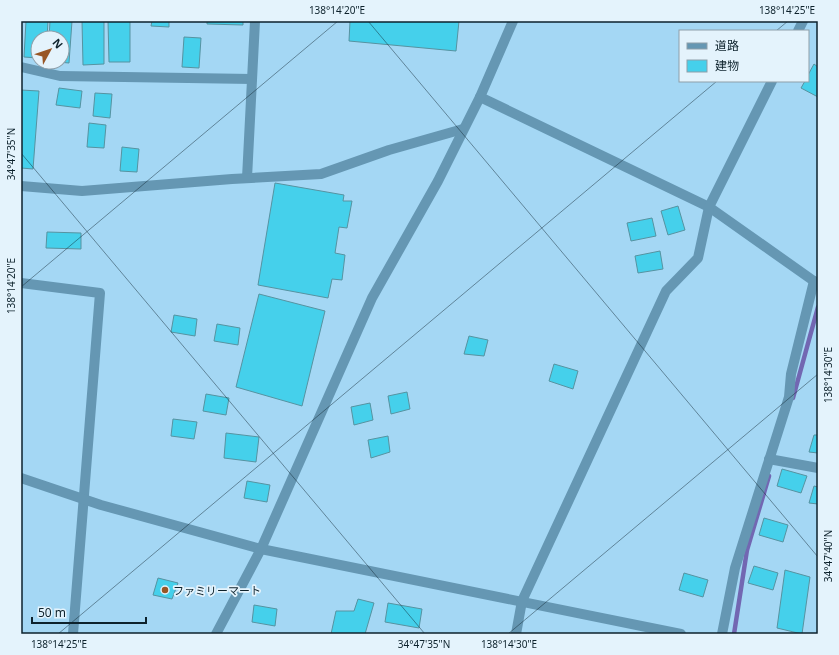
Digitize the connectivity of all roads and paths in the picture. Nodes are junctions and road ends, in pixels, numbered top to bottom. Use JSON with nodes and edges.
{"nodes":[{"id":1,"x":255,"y":21,"type":"edge"},
{"id":2,"x":513,"y":21,"type":"edge"},
{"id":3,"x":803,"y":21,"type":"edge"},
{"id":4,"x":798,"y":30,"type":"edge"},
{"id":5,"x":21,"y":67,"type":"edge"},
{"id":6,"x":252,"y":79,"type":"junction"},
{"id":7,"x":772,"y":82,"type":"edge"},
{"id":8,"x":480,"y":97,"type":"junction"},
{"id":9,"x":463,"y":129,"type":"junction"},
{"id":10,"x":247,"y":178,"type":"junction"},
{"id":11,"x":21,"y":186,"type":"edge"},
{"id":12,"x":709,"y":207,"type":"junction"},
{"id":13,"x":21,"y":283,"type":"edge"},
{"id":14,"x":816,"y":283,"type":"edge"},
{"id":15,"x":769,"y":459,"type":"junction"},
{"id":16,"x":818,"y":468,"type":"edge"},
{"id":17,"x":21,"y":478,"type":"edge"},
{"id":18,"x":83,"y":499,"type":"junction"},
{"id":19,"x":261,"y":549,"type":"junction"},
{"id":20,"x":522,"y":601,"type":"junction"},
{"id":21,"x":74,"y":634,"type":"edge"},
{"id":22,"x":216,"y":634,"type":"edge"},
{"id":23,"x":516,"y":634,"type":"edge"},
{"id":24,"x":681,"y":634,"type":"edge"},
{"id":25,"x":722,"y":634,"type":"edge"}],
"edges":[{"from":1,"to":6,"type":"street"},
{"from":2,"to":8,"type":"street"},
{"from":3,"to":4,"type":"street"},
{"from":5,"to":6,"type":"street"},
{"from":6,"to":10,"type":"street"},
{"from":7,"to":12,"type":"street"},
{"from":8,"to":9,"type":"street"},
{"from":8,"to":12,"type":"street"},
{"from":9,"to":10,"type":"street"},
{"from":9,"to":19,"type":"street"},
{"from":10,"to":11,"type":"street"},
{"from":12,"to":14,"type":"street"},
{"from":12,"to":20,"type":"street"},
{"from":13,"to":18,"type":"street"},
{"from":14,"to":15,"type":"street"},
{"from":15,"to":16,"type":"street"},
{"from":15,"to":25,"type":"street"},
{"from":17,"to":18,"type":"street"},
{"from":18,"to":19,"type":"street"},
{"from":18,"to":21,"type":"street"},
{"from":19,"to":20,"type":"street"},
{"from":19,"to":22,"type":"street"},
{"from":20,"to":23,"type":"street"},
{"from":20,"to":24,"type":"street"}]}
